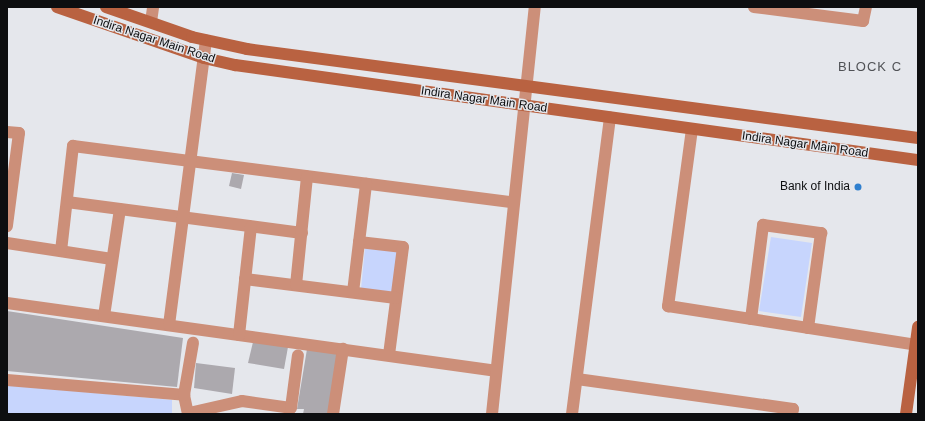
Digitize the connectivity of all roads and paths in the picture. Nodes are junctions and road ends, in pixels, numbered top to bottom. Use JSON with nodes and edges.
{"nodes":[{"id":1,"x":57,"y":7,"type":"edge"},
{"id":2,"x":106,"y":7,"type":"edge"},
{"id":3,"x":153,"y":7,"type":"edge"},
{"id":4,"x":535,"y":7,"type":"edge"},
{"id":5,"x":754,"y":7,"type":"edge"},
{"id":6,"x":866,"y":7,"type":"edge"},
{"id":7,"x":151,"y":22,"type":"junction"},
{"id":8,"x":206,"y":40,"type":"junction"},
{"id":9,"x":204,"y":58,"type":"junction"},
{"id":10,"x":524,"y":87,"type":"junction"},
{"id":11,"x":522,"y":105,"type":"junction"},
{"id":12,"x":610,"y":117,"type":"junction"},
{"id":13,"x":692,"y":129,"type":"junction"},
{"id":14,"x":7,"y":132,"type":"edge"},
{"id":15,"x":918,"y":138,"type":"edge"},
{"id":16,"x":918,"y":160,"type":"edge"},
{"id":17,"x":190,"y":162,"type":"junction"},
{"id":18,"x":307,"y":177,"type":"junction"},
{"id":19,"x":366,"y":184,"type":"junction"},
{"id":20,"x":10,"y":186,"type":"edge"},
{"id":21,"x":67,"y":202,"type":"junction"},
{"id":22,"x":512,"y":202,"type":"junction"},
{"id":23,"x":120,"y":209,"type":"junction"},
{"id":24,"x":183,"y":218,"type":"junction"},
{"id":25,"x":7,"y":226,"type":"edge"},
{"id":26,"x":251,"y":227,"type":"junction"},
{"id":27,"x":302,"y":233,"type":"junction"},
{"id":28,"x":359,"y":242,"type":"junction"},
{"id":29,"x":7,"y":243,"type":"edge"},
{"id":30,"x":61,"y":251,"type":"junction"},
{"id":31,"x":112,"y":259,"type":"junction"},
{"id":32,"x":245,"y":279,"type":"junction"},
{"id":33,"x":296,"y":285,"type":"junction"},
{"id":34,"x":353,"y":292,"type":"junction"},
{"id":35,"x":396,"y":298,"type":"junction"},
{"id":36,"x":7,"y":303,"type":"edge"},
{"id":37,"x":104,"y":316,"type":"junction"},
{"id":38,"x":751,"y":319,"type":"junction"},
{"id":39,"x":169,"y":325,"type":"junction"},
{"id":40,"x":918,"y":327,"type":"edge"},
{"id":41,"x":808,"y":328,"type":"junction"},
{"id":42,"x":239,"y":335,"type":"junction"},
{"id":43,"x":193,"y":343,"type":"dead end"},
{"id":44,"x":917,"y":344,"type":"edge"},
{"id":45,"x":343,"y":350,"type":"junction"},
{"id":46,"x":298,"y":355,"type":"dead end"},
{"id":47,"x":389,"y":355,"type":"junction"},
{"id":48,"x":495,"y":371,"type":"junction"},
{"id":49,"x":577,"y":379,"type":"junction"},
{"id":50,"x":7,"y":380,"type":"edge"},
{"id":51,"x":914,"y":383,"type":"edge"},
{"id":52,"x":184,"y":395,"type":"junction"},
{"id":53,"x":188,"y":413,"type":"edge"},
{"id":54,"x":333,"y":414,"type":"edge"},
{"id":55,"x":492,"y":414,"type":"edge"},
{"id":56,"x":572,"y":414,"type":"edge"},
{"id":57,"x":792,"y":414,"type":"edge"},
{"id":58,"x":906,"y":414,"type":"edge"}],
"edges":[{"from":1,"to":9,"type":"street","name":"Indira Nagar Main Road"},
{"from":2,"to":7,"type":"street","name":"Indira Nagar Main Road"},
{"from":3,"to":7,"type":"street"},
{"from":4,"to":10,"type":"street"},
{"from":5,"to":6,"type":"street"},
{"from":7,"to":8,"type":"street","name":"Indira Nagar Main Road"},
{"from":8,"to":9,"type":"street"},
{"from":8,"to":10,"type":"street","name":"Indira Nagar Main Road"},
{"from":9,"to":11,"type":"street","name":"Indira Nagar Main Road"},
{"from":9,"to":17,"type":"street"},
{"from":10,"to":11,"type":"street"},
{"from":10,"to":15,"type":"street","name":"Indira Nagar Main Road"},
{"from":11,"to":12,"type":"street","name":"Indira Nagar Main Road"},
{"from":11,"to":22,"type":"street"},
{"from":12,"to":13,"type":"street","name":"Indira Nagar Main Road"},
{"from":12,"to":49,"type":"street"},
{"from":13,"to":16,"type":"street","name":"Indira Nagar Main Road"},
{"from":13,"to":38,"type":"street"},
{"from":14,"to":20,"type":"street"},
{"from":17,"to":18,"type":"street"},
{"from":17,"to":21,"type":"street"},
{"from":17,"to":24,"type":"street"},
{"from":18,"to":19,"type":"street"},
{"from":18,"to":27,"type":"street"},
{"from":19,"to":22,"type":"street"},
{"from":19,"to":28,"type":"street"},
{"from":20,"to":25,"type":"street"},
{"from":21,"to":23,"type":"street"},
{"from":21,"to":30,"type":"street"},
{"from":22,"to":48,"type":"street"},
{"from":23,"to":24,"type":"street"},
{"from":23,"to":31,"type":"street"},
{"from":24,"to":26,"type":"street"},
{"from":24,"to":39,"type":"street"},
{"from":26,"to":27,"type":"street"},
{"from":26,"to":32,"type":"street"},
{"from":27,"to":33,"type":"street"},
{"from":28,"to":34,"type":"street"},
{"from":28,"to":35,"type":"street"},
{"from":29,"to":30,"type":"street"},
{"from":30,"to":31,"type":"street"},
{"from":31,"to":37,"type":"street"},
{"from":32,"to":33,"type":"street"},
{"from":32,"to":42,"type":"street"},
{"from":33,"to":34,"type":"street"},
{"from":34,"to":35,"type":"street"},
{"from":35,"to":47,"type":"street"},
{"from":36,"to":37,"type":"street"},
{"from":37,"to":39,"type":"street"},
{"from":38,"to":41,"type":"street"},
{"from":38,"to":41,"type":"street"},
{"from":39,"to":42,"type":"street"},
{"from":40,"to":44,"type":"street"},
{"from":41,"to":44,"type":"street"},
{"from":42,"to":45,"type":"street"},
{"from":43,"to":52,"type":"street"},
{"from":44,"to":51,"type":"street"},
{"from":45,"to":47,"type":"street"},
{"from":45,"to":54,"type":"street"},
{"from":46,"to":53,"type":"street"},
{"from":47,"to":48,"type":"street"},
{"from":48,"to":55,"type":"street"},
{"from":49,"to":56,"type":"street"},
{"from":49,"to":57,"type":"street"},
{"from":50,"to":52,"type":"street"},
{"from":51,"to":58,"type":"street"},
{"from":52,"to":53,"type":"street"}]}
